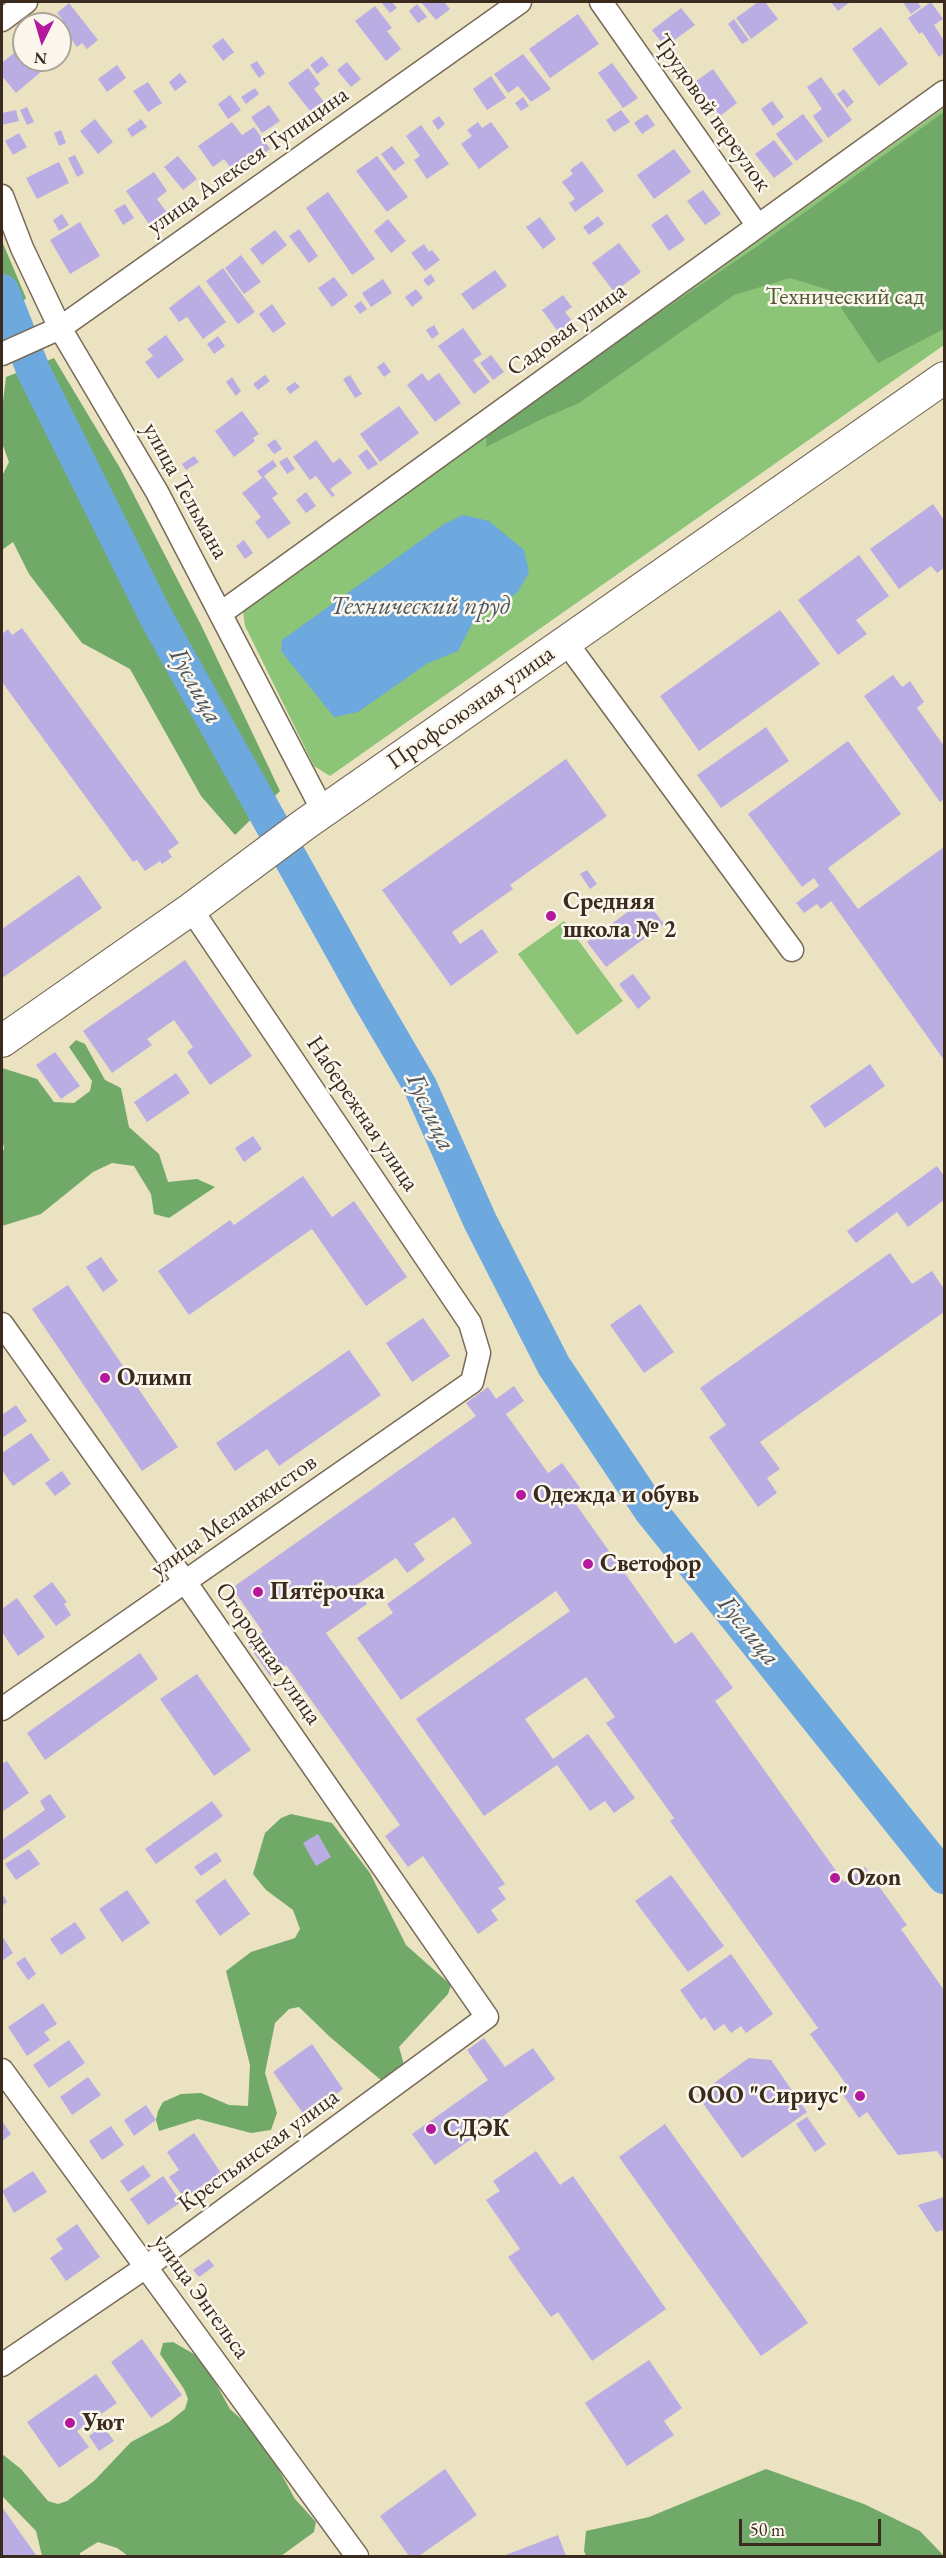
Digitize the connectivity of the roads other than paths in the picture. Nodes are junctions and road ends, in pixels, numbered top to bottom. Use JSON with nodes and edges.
{"nodes":[{"id":1,"x":26,"y":2,"type":"edge"},
{"id":2,"x":520,"y":2,"type":"edge"},
{"id":3,"x":602,"y":2,"type":"edge"},
{"id":4,"x":2,"y":20,"type":"edge"},
{"id":5,"x":945,"y":92,"type":"edge"},
{"id":6,"x":2,"y":196,"type":"edge"},
{"id":7,"x":758,"y":226,"type":"junction"},
{"id":8,"x":50,"y":332,"type":"junction"},
{"id":9,"x":2,"y":354,"type":"edge"},
{"id":10,"x":945,"y":378,"type":"edge"},
{"id":11,"x":221,"y":613,"type":"junction"},
{"id":12,"x":566,"y":642,"type":"junction"},
{"id":13,"x":311,"y":819,"type":"junction"},
{"id":14,"x":191,"y":909,"type":"junction"},
{"id":15,"x":792,"y":950,"type":"dead end"},
{"id":16,"x":2,"y":1041,"type":"edge"},
{"id":17,"x":2,"y":1324,"type":"edge"},
{"id":18,"x":479,"y":1353,"type":"joint"},
{"id":19,"x":186,"y":1583,"type":"junction"},
{"id":20,"x":2,"y":1709,"type":"edge"},
{"id":21,"x":487,"y":2017,"type":"joint"},
{"id":22,"x":2,"y":2070,"type":"edge"},
{"id":23,"x":146,"y":2267,"type":"junction"},
{"id":24,"x":2,"y":2365,"type":"edge"},
{"id":25,"x":357,"y":2556,"type":"edge"}],
"edges":[{"from":1,"to":4,"type":"street"},
{"from":2,"to":8,"type":"street","name":"улица Алексея Тупицина"},
{"from":3,"to":7,"type":"street","name":"Трудовой переулок"},
{"from":5,"to":7,"type":"street","name":"Садовая улица"},
{"from":6,"to":8,"type":"street","name":"улица Тельмана"},
{"from":7,"to":11,"type":"street","name":"Садовая улица"},
{"from":8,"to":9,"type":"street","name":"улица Алексея Тупицина"},
{"from":8,"to":11,"type":"street","name":"улица Тельмана"},
{"from":10,"to":12,"type":"main road","name":"Профсоюзная улица"},
{"from":11,"to":13,"type":"street","name":"улица Тельмана"},
{"from":12,"to":13,"type":"main road","name":"Профсоюзная улица"},
{"from":12,"to":15,"type":"street"},
{"from":13,"to":14,"type":"main road","name":"Профсоюзная улица"},
{"from":14,"to":16,"type":"main road","name":"Профсоюзная улица"},
{"from":14,"to":18,"type":"street","name":"Набережная улица"},
{"from":17,"to":19,"type":"street","name":"Огородная улица"},
{"from":18,"to":19,"type":"street","name":"улица Меланжистов"},
{"from":19,"to":20,"type":"street","name":"улица Меланжистов"},
{"from":19,"to":21,"type":"street","name":"Огородная улица"},
{"from":21,"to":23,"type":"street","name":"Крестьянская улица"},
{"from":22,"to":23,"type":"street","name":"улица Энгельса"},
{"from":23,"to":24,"type":"street","name":"Крестьянская улица"},
{"from":23,"to":25,"type":"street","name":"улица Энгельса"}]}
